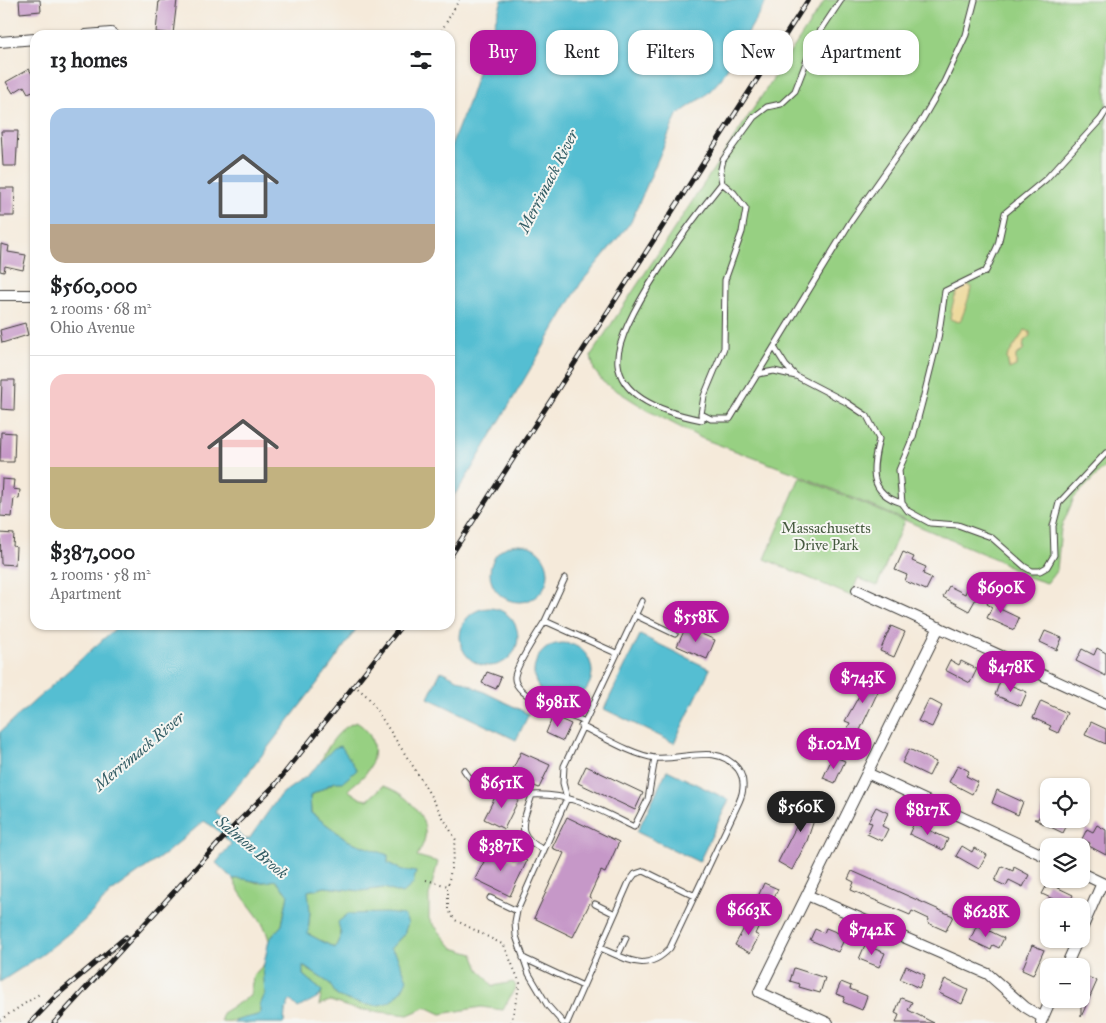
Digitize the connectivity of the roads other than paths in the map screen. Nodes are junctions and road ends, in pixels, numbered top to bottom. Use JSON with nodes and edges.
{"nodes":[{"id":1,"x":841,"y":0,"type":"edge"},
{"id":2,"x":975,"y":0,"type":"edge"},
{"id":3,"x":30,"y":39,"type":"edge"},
{"id":4,"x":0,"y":42,"type":"edge"},
{"id":5,"x":1106,"y":111,"type":"edge"},
{"id":6,"x":722,"y":183,"type":"junction"},
{"id":7,"x":0,"y":295,"type":"edge"},
{"id":8,"x":30,"y":295,"type":"edge"},
{"id":9,"x":774,"y":346,"type":"junction"},
{"id":10,"x":758,"y":374,"type":"junction"},
{"id":11,"x":796,"y":376,"type":"junction"},
{"id":12,"x":701,"y":414,"type":"junction"},
{"id":13,"x":1106,"y":454,"type":"edge"},
{"id":14,"x":902,"y":503,"type":"junction"},
{"id":15,"x":565,"y":578,"type":"dead end"},
{"id":16,"x":857,"y":590,"type":"dead end"},
{"id":17,"x":642,"y":601,"type":"dead end"},
{"id":18,"x":635,"y":615,"type":"junction"},
{"id":19,"x":545,"y":621,"type":"junction"},
{"id":20,"x":939,"y":627,"type":"junction"},
{"id":21,"x":675,"y":634,"type":"dead end"},
{"id":22,"x":616,"y":653,"type":"junction"},
{"id":23,"x":1106,"y":704,"type":"edge"},
{"id":24,"x":582,"y":724,"type":"junction"},
{"id":25,"x":655,"y":758,"type":"junction"},
{"id":26,"x":464,"y":770,"type":"dead end"},
{"id":27,"x":867,"y":773,"type":"junction"},
{"id":28,"x":532,"y":795,"type":"junction"},
{"id":29,"x":567,"y":798,"type":"junction"},
{"id":30,"x":524,"y":833,"type":"junction"},
{"id":31,"x":544,"y":850,"type":"junction"},
{"id":32,"x":505,"y":851,"type":"dead end"},
{"id":33,"x":1040,"y":854,"type":"edge"},
{"id":34,"x":1090,"y":877,"type":"edge"},
{"id":35,"x":1104,"y":884,"type":"edge"},
{"id":36,"x":807,"y":895,"type":"junction"},
{"id":37,"x":695,"y":896,"type":"junction"},
{"id":38,"x":490,"y":898,"type":"dead end"},
{"id":39,"x":595,"y":904,"type":"dead end"},
{"id":40,"x":517,"y":911,"type":"junction"},
{"id":41,"x":1090,"y":913,"type":"edge"},
{"id":42,"x":615,"y":914,"type":"junction"},
{"id":43,"x":626,"y":938,"type":"dead end"},
{"id":44,"x":600,"y":948,"type":"junction"},
{"id":45,"x":618,"y":955,"type":"junction"},
{"id":46,"x":523,"y":958,"type":"junction"},
{"id":47,"x":583,"y":986,"type":"junction"},
{"id":48,"x":1047,"y":1008,"type":"edge"},
{"id":49,"x":1042,"y":1020,"type":"edge"},
{"id":50,"x":563,"y":1023,"type":"edge"},
{"id":51,"x":567,"y":1023,"type":"edge"},
{"id":52,"x":828,"y":1023,"type":"edge"}],
"edges":[{"from":1,"to":6,"type":"lane"},
{"from":2,"to":9,"type":"lane"},
{"from":3,"to":4,"type":"street"},
{"from":5,"to":14,"type":"lane"},
{"from":6,"to":12,"type":"lane"},
{"from":6,"to":12,"type":"lane"},
{"from":7,"to":8,"type":"street"},
{"from":9,"to":10,"type":"lane"},
{"from":9,"to":11,"type":"lane"},
{"from":10,"to":11,"type":"lane"},
{"from":10,"to":12,"type":"lane"},
{"from":11,"to":14,"type":"lane"},
{"from":13,"to":14,"type":"lane"},
{"from":15,"to":19,"type":"lane"},
{"from":16,"to":20,"type":"street"},
{"from":17,"to":18,"type":"lane"},
{"from":18,"to":21,"type":"lane"},
{"from":18,"to":22,"type":"lane"},
{"from":19,"to":22,"type":"lane"},
{"from":19,"to":24,"type":"lane"},
{"from":20,"to":23,"type":"street"},
{"from":20,"to":27,"type":"street"},
{"from":22,"to":24,"type":"lane"},
{"from":24,"to":25,"type":"lane"},
{"from":24,"to":29,"type":"lane"},
{"from":25,"to":29,"type":"lane"},
{"from":25,"to":37,"type":"lane"},
{"from":26,"to":28,"type":"lane"},
{"from":27,"to":33,"type":"street"},
{"from":27,"to":36,"type":"street"},
{"from":28,"to":29,"type":"lane"},
{"from":28,"to":30,"type":"lane"},
{"from":29,"to":31,"type":"lane"},
{"from":30,"to":31,"type":"lane"},
{"from":30,"to":32,"type":"lane"},
{"from":31,"to":40,"type":"lane"},
{"from":34,"to":35,"type":"street"},
{"from":35,"to":41,"type":"street"},
{"from":36,"to":49,"type":"street"},
{"from":36,"to":52,"type":"street"},
{"from":37,"to":42,"type":"lane"},
{"from":37,"to":45,"type":"lane"},
{"from":38,"to":40,"type":"lane"},
{"from":39,"to":42,"type":"lane"},
{"from":40,"to":46,"type":"lane"},
{"from":42,"to":44,"type":"lane"},
{"from":43,"to":45,"type":"lane"},
{"from":44,"to":45,"type":"lane"},
{"from":44,"to":47,"type":"lane"},
{"from":46,"to":47,"type":"lane"},
{"from":46,"to":50,"type":"lane"},
{"from":47,"to":51,"type":"lane"},
{"from":48,"to":49,"type":"street"}]}
